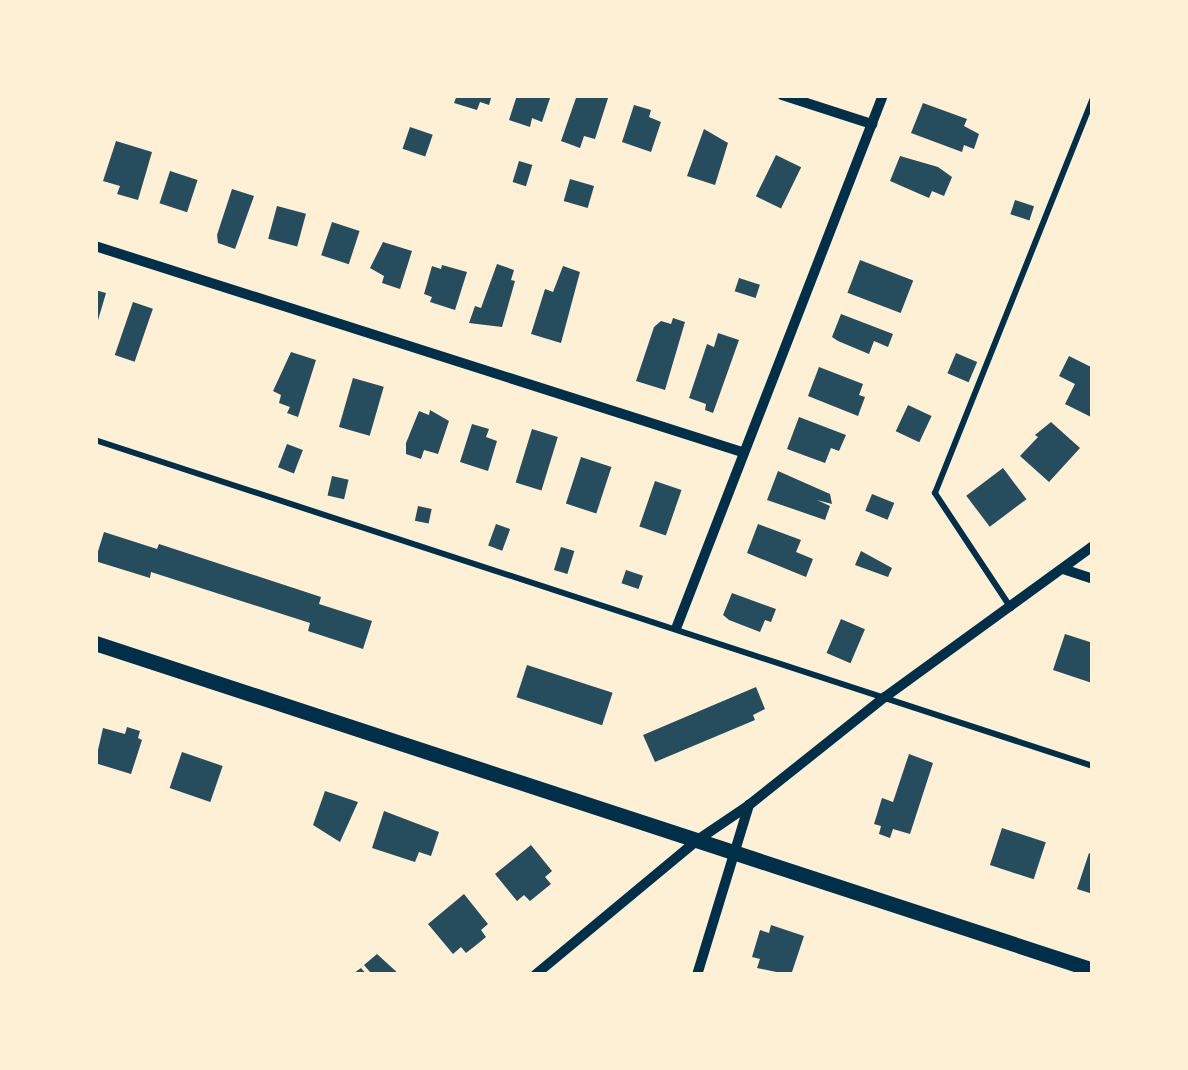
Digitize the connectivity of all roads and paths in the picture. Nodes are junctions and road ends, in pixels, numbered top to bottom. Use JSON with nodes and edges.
{"nodes":[{"id":1,"x":782,"y":95,"type":"edge"},
{"id":2,"x":883,"y":95,"type":"edge"},
{"id":3,"x":1093,"y":98,"type":"edge"},
{"id":4,"x":872,"y":124,"type":"junction"},
{"id":5,"x":95,"y":246,"type":"edge"},
{"id":6,"x":95,"y":440,"type":"edge"},
{"id":7,"x":742,"y":452,"type":"junction"},
{"id":8,"x":1093,"y":546,"type":"edge"},
{"id":9,"x":1063,"y":569,"type":"junction"},
{"id":10,"x":1093,"y":579,"type":"edge"},
{"id":11,"x":1011,"y":608,"type":"junction"},
{"id":12,"x":677,"y":626,"type":"junction"},
{"id":13,"x":95,"y":643,"type":"edge"},
{"id":14,"x":885,"y":697,"type":"junction"},
{"id":15,"x":1093,"y":766,"type":"edge"},
{"id":16,"x":749,"y":806,"type":"junction"},
{"id":17,"x":699,"y":839,"type":"junction"},
{"id":18,"x":736,"y":852,"type":"junction"},
{"id":19,"x":1093,"y":970,"type":"edge"},
{"id":20,"x":536,"y":975,"type":"edge"},
{"id":21,"x":697,"y":975,"type":"edge"}],
"edges":[{"from":1,"to":4,"type":"street"},
{"from":2,"to":4,"type":"street"},
{"from":3,"to":11,"type":"lane"},
{"from":4,"to":7,"type":"street"},
{"from":5,"to":7,"type":"street"},
{"from":6,"to":12,"type":"lane"},
{"from":7,"to":12,"type":"street"},
{"from":8,"to":9,"type":"street"},
{"from":9,"to":10,"type":"street"},
{"from":9,"to":11,"type":"street"},
{"from":11,"to":14,"type":"street"},
{"from":12,"to":14,"type":"lane"},
{"from":13,"to":17,"type":"street"},
{"from":14,"to":15,"type":"lane"},
{"from":14,"to":16,"type":"street"},
{"from":16,"to":17,"type":"street"},
{"from":16,"to":18,"type":"street"},
{"from":17,"to":18,"type":"street"},
{"from":17,"to":20,"type":"street"},
{"from":18,"to":19,"type":"street"},
{"from":18,"to":21,"type":"street"}]}
